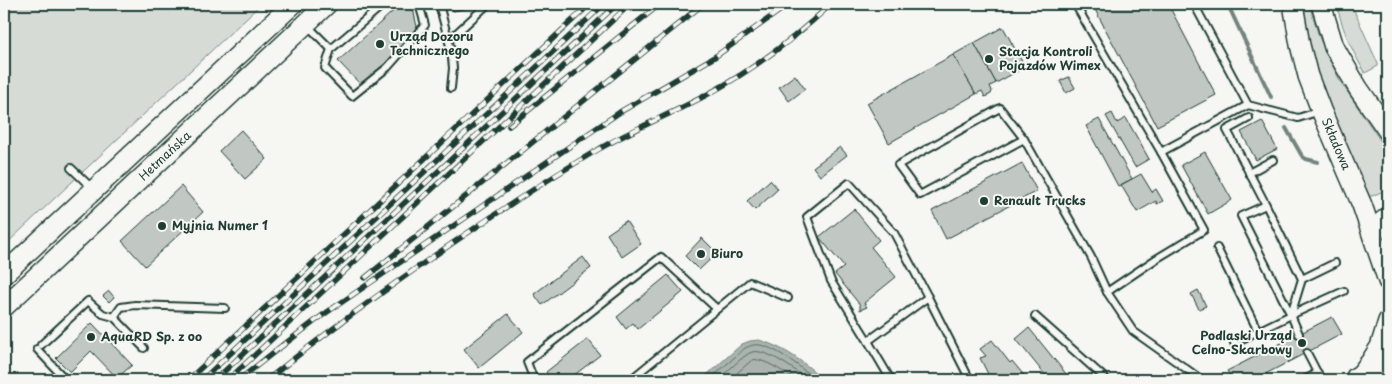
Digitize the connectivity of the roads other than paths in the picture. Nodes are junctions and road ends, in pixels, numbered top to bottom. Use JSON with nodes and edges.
{"nodes":[{"id":1,"x":292,"y":4,"type":"edge"},
{"id":2,"x":327,"y":4,"type":"edge"},
{"id":3,"x":384,"y":4,"type":"edge"},
{"id":4,"x":419,"y":4,"type":"edge"},
{"id":5,"x":440,"y":4,"type":"edge"},
{"id":6,"x":488,"y":4,"type":"edge"},
{"id":7,"x":1075,"y":4,"type":"edge"},
{"id":8,"x":1194,"y":4,"type":"edge"},
{"id":9,"x":1293,"y":4,"type":"edge"},
{"id":10,"x":1321,"y":4,"type":"edge"},
{"id":11,"x":305,"y":24,"type":"junction"},
{"id":12,"x":449,"y":40,"type":"junction"},
{"id":13,"x":331,"y":49,"type":"junction"},
{"id":14,"x":451,"y":88,"type":"dead end"},
{"id":15,"x":1248,"y":105,"type":"junction"},
{"id":16,"x":1321,"y":110,"type":"junction"},
{"id":17,"x":1249,"y":118,"type":"dead end"},
{"id":18,"x":1388,"y":131,"type":"edge"},
{"id":19,"x":1024,"y":140,"type":"junction"},
{"id":20,"x":1161,"y":152,"type":"junction"},
{"id":21,"x":1273,"y":160,"type":"dead end"},
{"id":22,"x":71,"y":168,"type":"dead end"},
{"id":23,"x":1249,"y":173,"type":"junction"},
{"id":24,"x":94,"y":189,"type":"junction"},
{"id":25,"x":1266,"y":205,"type":"junction"},
{"id":26,"x":1388,"y":217,"type":"edge"},
{"id":27,"x":1373,"y":236,"type":"junction"},
{"id":28,"x":1217,"y":248,"type":"dead end"},
{"id":29,"x":1335,"y":263,"type":"dead end"},
{"id":30,"x":4,"y":274,"type":"edge"},
{"id":31,"x":1302,"y":280,"type":"junction"},
{"id":32,"x":1388,"y":281,"type":"edge"},
{"id":33,"x":1344,"y":291,"type":"dead end"},
{"id":34,"x":1107,"y":292,"type":"junction"},
{"id":35,"x":928,"y":297,"type":"junction"},
{"id":36,"x":788,"y":298,"type":"dead end"},
{"id":37,"x":4,"y":306,"type":"edge"},
{"id":38,"x":225,"y":308,"type":"dead end"},
{"id":39,"x":718,"y":309,"type":"junction"},
{"id":40,"x":1291,"y":315,"type":"junction"},
{"id":41,"x":1035,"y":316,"type":"dead end"},
{"id":42,"x":114,"y":317,"type":"junction"},
{"id":43,"x":1388,"y":322,"type":"edge"},
{"id":44,"x":1258,"y":331,"type":"junction"},
{"id":45,"x":1299,"y":334,"type":"dead end"},
{"id":46,"x":868,"y":340,"type":"junction"},
{"id":47,"x":1234,"y":343,"type":"dead end"},
{"id":48,"x":144,"y":348,"type":"dead end"},
{"id":49,"x":1307,"y":352,"type":"dead end"},
{"id":50,"x":1318,"y":373,"type":"junction"},
{"id":51,"x":1388,"y":373,"type":"edge"},
{"id":52,"x":1355,"y":377,"type":"edge"},
{"id":53,"x":66,"y":380,"type":"edge"},
{"id":54,"x":534,"y":380,"type":"edge"},
{"id":55,"x":630,"y":380,"type":"edge"},
{"id":56,"x":891,"y":380,"type":"edge"},
{"id":57,"x":970,"y":380,"type":"edge"},
{"id":58,"x":1107,"y":380,"type":"edge"},
{"id":59,"x":1202,"y":380,"type":"edge"},
{"id":60,"x":1304,"y":380,"type":"edge"},
{"id":61,"x":1321,"y":380,"type":"edge"}],
"edges":[{"from":1,"to":24,"type":"main road","name":"Hetmańska"},
{"from":2,"to":11,"type":"main road","name":"Hetmańska"},
{"from":3,"to":13,"type":"lane"},
{"from":4,"to":13,"type":"lane"},
{"from":5,"to":12,"type":"lane"},
{"from":6,"to":12,"type":"lane"},
{"from":7,"to":20,"type":"lane"},
{"from":8,"to":15,"type":"lane"},
{"from":9,"to":16,"type":"main road","name":"Składowa"},
{"from":10,"to":18,"type":"main road"},
{"from":11,"to":13,"type":"lane"},
{"from":11,"to":37,"type":"main road","name":"Hetmańska"},
{"from":12,"to":14,"type":"lane"},
{"from":15,"to":16,"type":"lane"},
{"from":15,"to":20,"type":"lane"},
{"from":16,"to":27,"type":"main road","name":"Składowa"},
{"from":17,"to":23,"type":"lane"},
{"from":19,"to":19,"type":"lane"},
{"from":19,"to":34,"type":"lane"},
{"from":20,"to":34,"type":"lane"},
{"from":21,"to":23,"type":"lane"},
{"from":22,"to":24,"type":"lane"},
{"from":23,"to":25,"type":"lane"},
{"from":24,"to":30,"type":"main road","name":"Hetmańska"},
{"from":25,"to":31,"type":"lane"},
{"from":25,"to":40,"type":"lane"},
{"from":26,"to":27,"type":"main road"},
{"from":27,"to":32,"type":"main road","name":"Składowa"},
{"from":28,"to":44,"type":"lane"},
{"from":29,"to":31,"type":"lane"},
{"from":31,"to":40,"type":"lane"},
{"from":33,"to":40,"type":"lane"},
{"from":34,"to":59,"type":"lane"},
{"from":35,"to":46,"type":"lane"},
{"from":35,"to":46,"type":"lane"},
{"from":35,"to":57,"type":"lane"},
{"from":36,"to":39,"type":"lane"},
{"from":38,"to":42,"type":"lane"},
{"from":39,"to":54,"type":"lane"},
{"from":39,"to":55,"type":"lane"},
{"from":40,"to":44,"type":"lane"},
{"from":40,"to":45,"type":"lane"},
{"from":41,"to":58,"type":"lane"},
{"from":42,"to":48,"type":"lane"},
{"from":42,"to":53,"type":"lane"},
{"from":43,"to":52,"type":"main road"},
{"from":44,"to":47,"type":"lane"},
{"from":46,"to":56,"type":"lane"},
{"from":49,"to":50,"type":"lane"},
{"from":50,"to":60,"type":"lane"},
{"from":50,"to":61,"type":"lane"},
{"from":51,"to":52,"type":"main road"}]}
